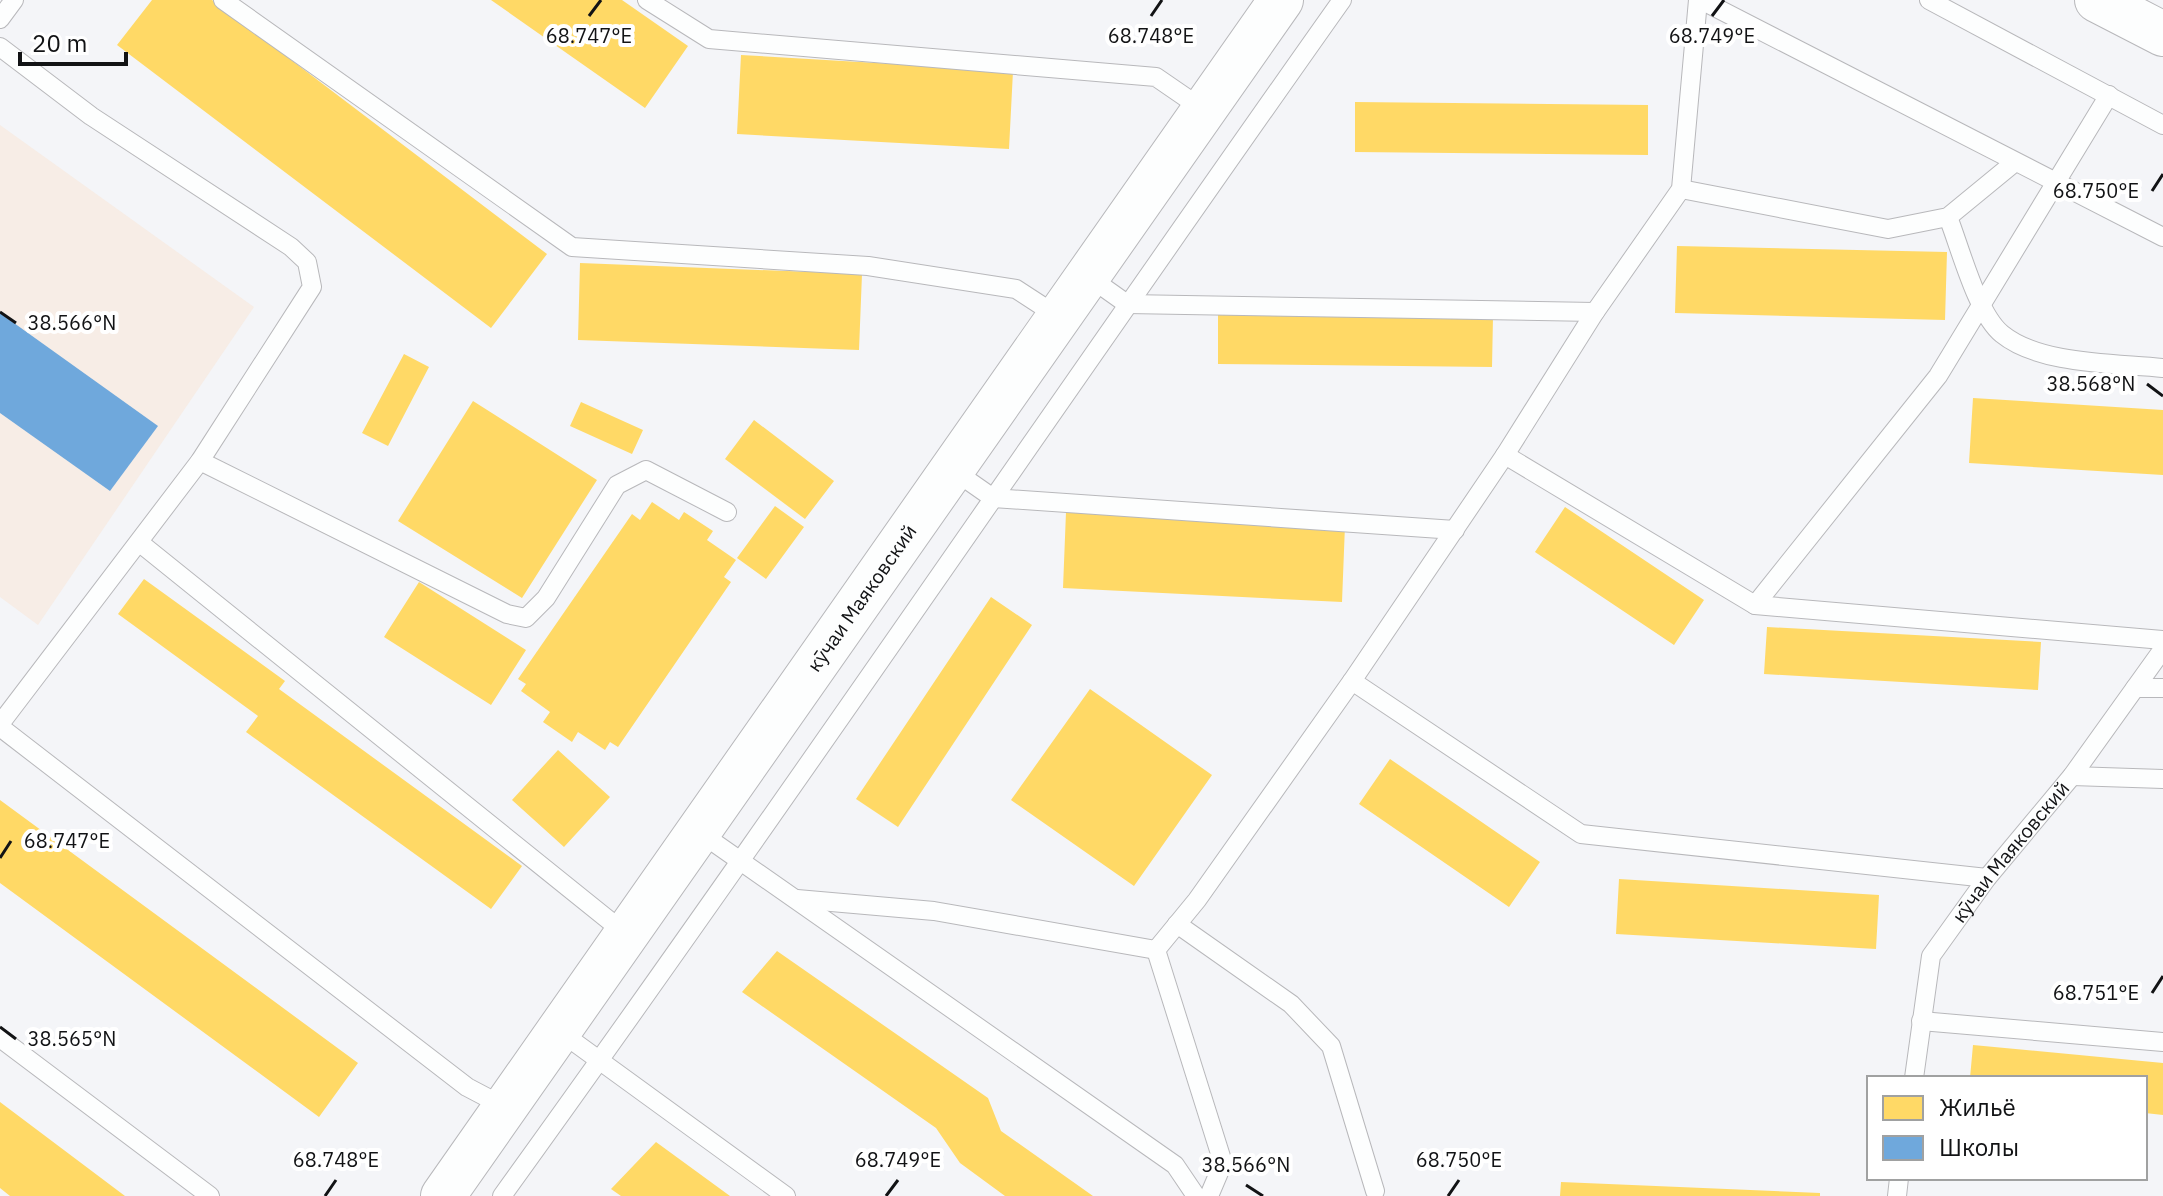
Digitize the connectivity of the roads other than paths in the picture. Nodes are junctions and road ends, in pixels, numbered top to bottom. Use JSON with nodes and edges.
{"nodes":[{"id":1,"x":14,"y":0,"type":"edge"},
{"id":2,"x":223,"y":0,"type":"edge"},
{"id":3,"x":647,"y":0,"type":"edge"},
{"id":4,"x":1281,"y":0,"type":"edge"},
{"id":5,"x":1342,"y":0,"type":"edge"},
{"id":6,"x":1699,"y":0,"type":"edge"},
{"id":7,"x":1929,"y":0,"type":"edge"},
{"id":8,"x":2097,"y":0,"type":"edge"},
{"id":9,"x":0,"y":19,"type":"edge"},
{"id":10,"x":2163,"y":34,"type":"edge"},
{"id":11,"x":0,"y":47,"type":"edge"},
{"id":12,"x":2109,"y":95,"type":"junction"},
{"id":13,"x":1204,"y":110,"type":"junction"},
{"id":14,"x":2163,"y":125,"type":"edge"},
{"id":15,"x":2015,"y":162,"type":"junction"},
{"id":16,"x":2058,"y":184,"type":"junction"},
{"id":17,"x":1681,"y":189,"type":"junction"},
{"id":18,"x":1948,"y":217,"type":"junction"},
{"id":19,"x":2163,"y":237,"type":"edge"},
{"id":20,"x":1089,"y":277,"type":"junction"},
{"id":21,"x":1127,"y":304,"type":"junction"},
{"id":22,"x":1982,"y":304,"type":"junction"},
{"id":23,"x":1595,"y":312,"type":"junction"},
{"id":24,"x":1060,"y":317,"type":"junction"},
{"id":25,"x":2163,"y":368,"type":"edge"},
{"id":26,"x":1505,"y":455,"type":"junction"},
{"id":27,"x":200,"y":461,"type":"junction"},
{"id":28,"x":953,"y":470,"type":"junction"},
{"id":29,"x":993,"y":498,"type":"junction"},
{"id":30,"x":727,"y":512,"type":"dead end"},
{"id":31,"x":1455,"y":530,"type":"junction"},
{"id":32,"x":140,"y":543,"type":"junction"},
{"id":33,"x":1755,"y":605,"type":"junction"},
{"id":34,"x":2163,"y":640,"type":"edge"},
{"id":35,"x":2163,"y":649,"type":"edge"},
{"id":36,"x":1352,"y":681,"type":"junction"},
{"id":37,"x":2135,"y":688,"type":"junction"},
{"id":38,"x":2163,"y":688,"type":"edge"},
{"id":39,"x":0,"y":725,"type":"edge"},
{"id":40,"x":2072,"y":776,"type":"junction"},
{"id":41,"x":2163,"y":779,"type":"edge"},
{"id":42,"x":699,"y":832,"type":"junction"},
{"id":43,"x":741,"y":862,"type":"junction"},
{"id":44,"x":1987,"y":878,"type":"junction"},
{"id":45,"x":797,"y":899,"type":"junction"},
{"id":46,"x":1177,"y":924,"type":"junction"},
{"id":47,"x":626,"y":934,"type":"junction"},
{"id":48,"x":1156,"y":950,"type":"junction"},
{"id":49,"x":1921,"y":1021,"type":"junction"},
{"id":50,"x":559,"y":1031,"type":"junction"},
{"id":51,"x":0,"y":1038,"type":"edge"},
{"id":52,"x":2163,"y":1042,"type":"edge"},
{"id":53,"x":599,"y":1062,"type":"junction"},
{"id":54,"x":1914,"y":1076,"type":"edge"},
{"id":55,"x":505,"y":1107,"type":"junction"},
{"id":56,"x":1375,"y":1191,"type":"dead end"},
{"id":57,"x":210,"y":1196,"type":"edge"},
{"id":58,"x":443,"y":1196,"type":"edge"},
{"id":59,"x":502,"y":1196,"type":"edge"},
{"id":60,"x":786,"y":1196,"type":"edge"},
{"id":61,"x":1196,"y":1196,"type":"edge"},
{"id":62,"x":1209,"y":1196,"type":"edge"}],
"edges":[{"from":1,"to":9,"type":"lane"},
{"from":2,"to":24,"type":"lane"},
{"from":3,"to":13,"type":"lane"},
{"from":4,"to":13,"type":"street","name":"кӯчаи Маяковский"},
{"from":5,"to":21,"type":"lane"},
{"from":6,"to":15,"type":"lane"},
{"from":6,"to":17,"type":"lane"},
{"from":7,"to":12,"type":"lane"},
{"from":8,"to":10,"type":"street"},
{"from":11,"to":27,"type":"lane"},
{"from":12,"to":14,"type":"lane"},
{"from":12,"to":16,"type":"lane"},
{"from":13,"to":20,"type":"street","name":"кӯчаи Маяковский"},
{"from":15,"to":16,"type":"lane"},
{"from":15,"to":18,"type":"lane"},
{"from":16,"to":19,"type":"lane"},
{"from":16,"to":22,"type":"lane"},
{"from":17,"to":18,"type":"lane"},
{"from":17,"to":23,"type":"lane"},
{"from":18,"to":22,"type":"lane"},
{"from":20,"to":21,"type":"lane"},
{"from":20,"to":24,"type":"street","name":"кӯчаи Маяковский"},
{"from":21,"to":23,"type":"lane"},
{"from":21,"to":29,"type":"lane"},
{"from":22,"to":25,"type":"lane"},
{"from":22,"to":33,"type":"lane"},
{"from":23,"to":26,"type":"lane"},
{"from":24,"to":28,"type":"street","name":"кӯчаи Маяковский"},
{"from":26,"to":31,"type":"lane"},
{"from":26,"to":33,"type":"lane"},
{"from":27,"to":30,"type":"lane"},
{"from":27,"to":32,"type":"lane"},
{"from":28,"to":29,"type":"lane"},
{"from":28,"to":42,"type":"street","name":"кӯчаи Маяковский"},
{"from":29,"to":31,"type":"lane"},
{"from":29,"to":43,"type":"lane"},
{"from":31,"to":36,"type":"lane"},
{"from":32,"to":39,"type":"lane"},
{"from":32,"to":47,"type":"lane"},
{"from":33,"to":34,"type":"lane"},
{"from":35,"to":37,"type":"lane","name":"кӯчаи Маяковский"},
{"from":36,"to":44,"type":"lane"},
{"from":36,"to":46,"type":"lane"},
{"from":37,"to":38,"type":"lane"},
{"from":37,"to":40,"type":"lane","name":"кӯчаи Маяковский"},
{"from":39,"to":55,"type":"lane"},
{"from":40,"to":41,"type":"lane"},
{"from":40,"to":44,"type":"lane","name":"кӯчаи Маяковский"},
{"from":42,"to":43,"type":"lane"},
{"from":42,"to":47,"type":"street","name":"кӯчаи Маяковский"},
{"from":43,"to":45,"type":"lane"},
{"from":43,"to":53,"type":"lane"},
{"from":44,"to":49,"type":"lane","name":"кӯчаи Маяковский"},
{"from":45,"to":48,"type":"lane"},
{"from":45,"to":61,"type":"lane"},
{"from":46,"to":48,"type":"lane"},
{"from":46,"to":56,"type":"lane"},
{"from":47,"to":50,"type":"street","name":"кӯчаи Маяковский"},
{"from":48,"to":62,"type":"lane"},
{"from":49,"to":52,"type":"lane"},
{"from":49,"to":54,"type":"lane","name":"кӯчаи Маяковский"},
{"from":50,"to":53,"type":"lane"},
{"from":50,"to":55,"type":"street","name":"кӯчаи Маяковский"},
{"from":51,"to":57,"type":"lane"},
{"from":53,"to":59,"type":"lane"},
{"from":53,"to":60,"type":"lane"},
{"from":55,"to":58,"type":"street","name":"кӯчаи Маяковский"}]}
